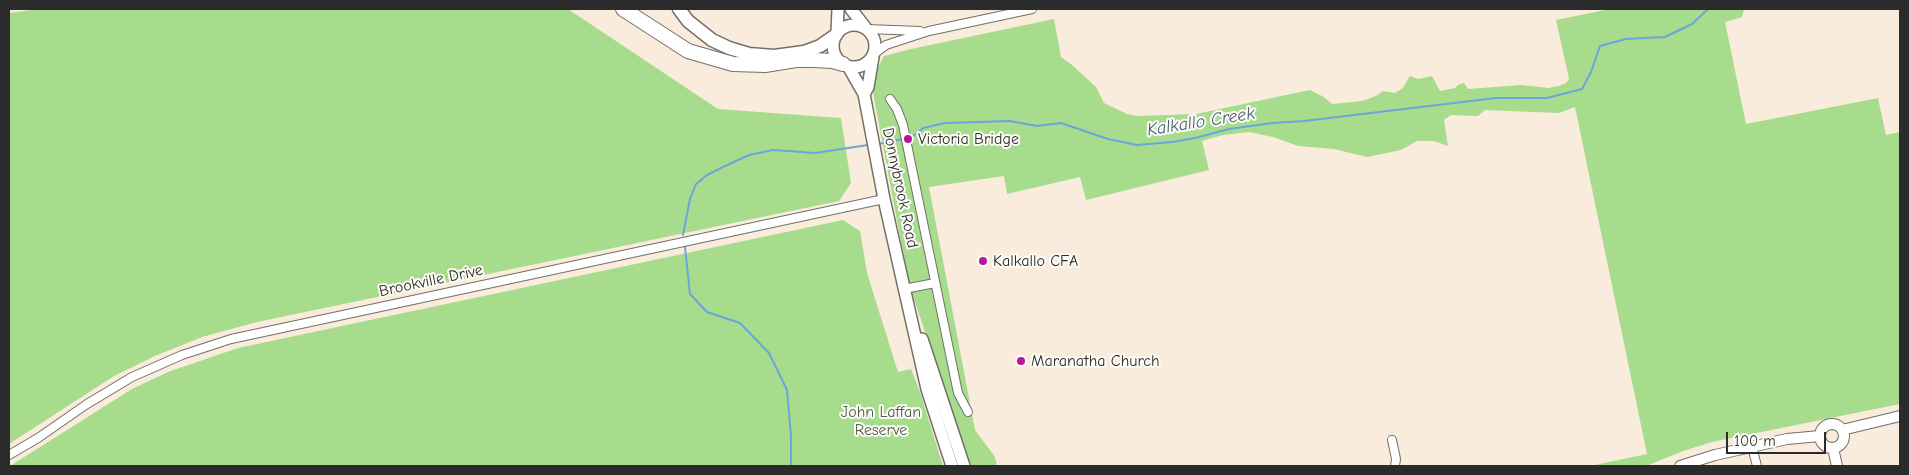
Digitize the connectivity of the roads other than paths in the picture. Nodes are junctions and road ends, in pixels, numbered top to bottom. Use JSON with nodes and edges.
{"nodes":[{"id":1,"x":623,"y":9,"type":"edge"},
{"id":2,"x":679,"y":9,"type":"edge"},
{"id":3,"x":838,"y":9,"type":"edge"},
{"id":4,"x":850,"y":9,"type":"edge"},
{"id":5,"x":1027,"y":9,"type":"edge"},
{"id":6,"x":866,"y":28,"type":"junction"},
{"id":7,"x":929,"y":31,"type":"junction"},
{"id":8,"x":836,"y":33,"type":"junction"},
{"id":9,"x":873,"y":55,"type":"junction"},
{"id":10,"x":845,"y":65,"type":"junction"},
{"id":11,"x":864,"y":94,"type":"junction"},
{"id":12,"x":890,"y":99,"type":"dead end"},
{"id":13,"x":884,"y":199,"type":"junction"},
{"id":14,"x":935,"y":283,"type":"junction"},
{"id":15,"x":905,"y":292,"type":"junction"},
{"id":16,"x":968,"y":412,"type":"dead end"},
{"id":17,"x":1900,"y":416,"type":"edge"},
{"id":18,"x":1842,"y":430,"type":"junction"},
{"id":19,"x":1820,"y":436,"type":"junction"},
{"id":20,"x":1392,"y":440,"type":"dead end"},
{"id":21,"x":1752,"y":447,"type":"junction"},
{"id":22,"x":1833,"y":448,"type":"junction"},
{"id":23,"x":9,"y":455,"type":"edge"},
{"id":24,"x":952,"y":466,"type":"edge"},
{"id":25,"x":964,"y":466,"type":"edge"},
{"id":26,"x":1395,"y":466,"type":"edge"},
{"id":27,"x":1680,"y":466,"type":"edge"},
{"id":28,"x":1756,"y":466,"type":"edge"},
{"id":29,"x":1837,"y":466,"type":"edge"}],
"edges":[{"from":1,"to":10,"type":"highway"},
{"from":2,"to":8,"type":"highway"},
{"from":3,"to":8,"type":"main road"},
{"from":4,"to":6,"type":"main road"},
{"from":5,"to":7,"type":"street"},
{"from":6,"to":7,"type":"street"},
{"from":6,"to":8,"type":"main road"},
{"from":6,"to":9,"type":"main road"},
{"from":7,"to":9,"type":"street"},
{"from":8,"to":10,"type":"main road"},
{"from":9,"to":10,"type":"main road"},
{"from":9,"to":11,"type":"main road","name":"Donnybrook Road"},
{"from":10,"to":11,"type":"main road","name":"Donnybrook Road"},
{"from":11,"to":13,"type":"main road","name":"Donnybrook Road"},
{"from":12,"to":14,"type":"street","name":"Donnybrook Road"},
{"from":13,"to":15,"type":"main road","name":"Donnybrook Road"},
{"from":13,"to":23,"type":"street","name":"Brookville Drive"},
{"from":14,"to":15,"type":"street"},
{"from":14,"to":16,"type":"street","name":"Donnybrook Road"},
{"from":15,"to":24,"type":"main road","name":"Donnybrook Road"},
{"from":15,"to":25,"type":"main road","name":"Donnybrook Road"},
{"from":17,"to":18,"type":"street"},
{"from":18,"to":19,"type":"street"},
{"from":18,"to":22,"type":"street"},
{"from":19,"to":21,"type":"street"},
{"from":19,"to":22,"type":"street"},
{"from":20,"to":26,"type":"street"},
{"from":21,"to":27,"type":"street"},
{"from":21,"to":28,"type":"street"},
{"from":22,"to":29,"type":"street"}]}
